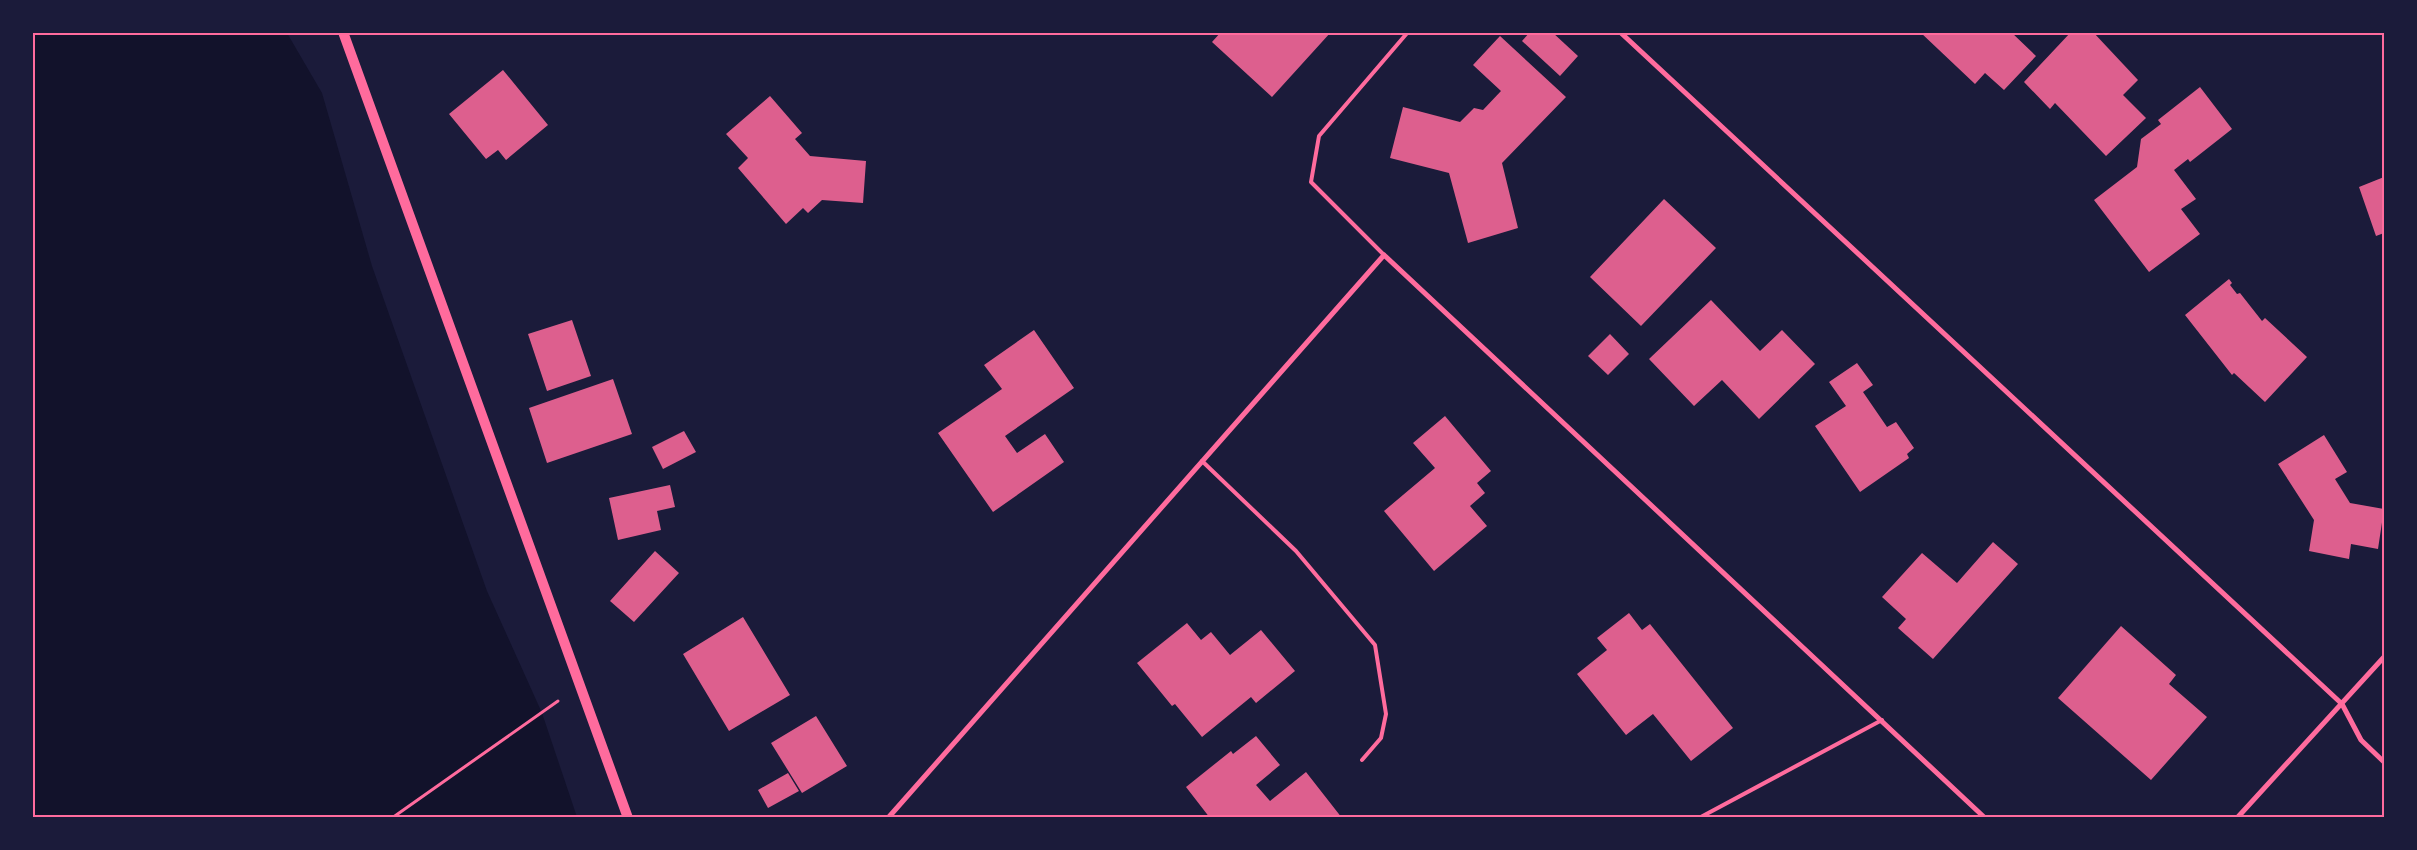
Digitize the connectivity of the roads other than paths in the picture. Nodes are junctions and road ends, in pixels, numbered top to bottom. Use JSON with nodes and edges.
{"nodes":[{"id":1,"x":343,"y":32,"type":"edge"},
{"id":2,"x":1408,"y":32,"type":"edge"},
{"id":3,"x":1620,"y":32,"type":"edge"},
{"id":4,"x":1384,"y":255,"type":"junction"},
{"id":5,"x":1202,"y":461,"type":"junction"},
{"id":6,"x":2384,"y":658,"type":"edge"},
{"id":7,"x":2342,"y":704,"type":"junction"},
{"id":8,"x":1882,"y":720,"type":"junction"},
{"id":9,"x":1362,"y":760,"type":"dead end"},
{"id":10,"x":2384,"y":762,"type":"edge"},
{"id":11,"x":628,"y":818,"type":"edge"},
{"id":12,"x":888,"y":818,"type":"edge"},
{"id":13,"x":1699,"y":818,"type":"edge"},
{"id":14,"x":1986,"y":818,"type":"edge"},
{"id":15,"x":2237,"y":818,"type":"edge"}],
"edges":[{"from":1,"to":11,"type":"main road"},
{"from":2,"to":4,"type":"lane"},
{"from":3,"to":7,"type":"street"},
{"from":4,"to":5,"type":"street"},
{"from":4,"to":8,"type":"street"},
{"from":5,"to":9,"type":"lane"},
{"from":5,"to":12,"type":"street"},
{"from":6,"to":7,"type":"street"},
{"from":7,"to":10,"type":"street"},
{"from":7,"to":15,"type":"street"},
{"from":8,"to":13,"type":"lane"},
{"from":8,"to":14,"type":"street"}]}
